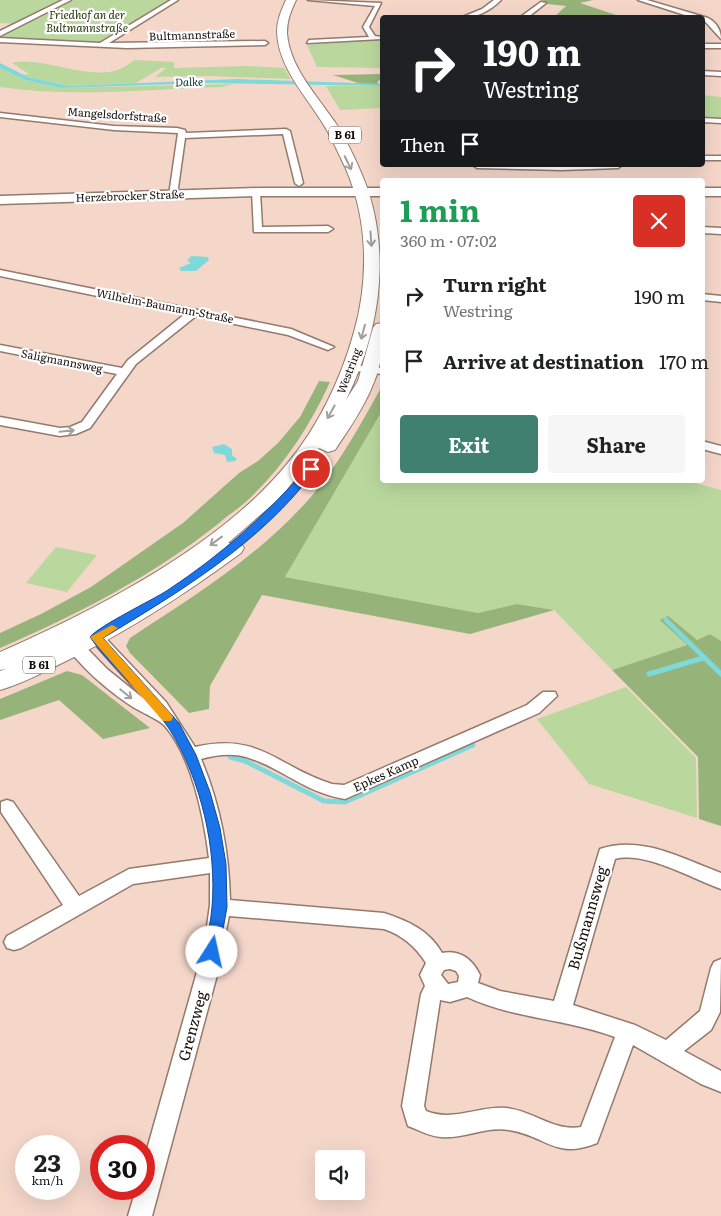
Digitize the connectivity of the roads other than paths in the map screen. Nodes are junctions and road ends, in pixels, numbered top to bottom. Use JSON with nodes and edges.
{"nodes":[{"id":1,"x":68,"y":0,"type":"edge"},
{"id":2,"x":175,"y":0,"type":"edge"},
{"id":3,"x":292,"y":0,"type":"edge"},
{"id":4,"x":297,"y":0,"type":"edge"},
{"id":5,"x":311,"y":0,"type":"edge"},
{"id":6,"x":498,"y":0,"type":"edge"},
{"id":7,"x":641,"y":0,"type":"edge"},
{"id":8,"x":543,"y":3,"type":"dead end"},
{"id":9,"x":471,"y":15,"type":"edge"},
{"id":10,"x":526,"y":15,"type":"edge"},
{"id":11,"x":692,"y":15,"type":"edge"},
{"id":12,"x":705,"y":19,"type":"edge"},
{"id":13,"x":0,"y":34,"type":"edge"},
{"id":14,"x":721,"y":36,"type":"edge"},
{"id":15,"x":372,"y":38,"type":"junction"},
{"id":16,"x":380,"y":38,"type":"edge"},
{"id":17,"x":0,"y":40,"type":"edge"},
{"id":18,"x":310,"y":42,"type":"dead end"},
{"id":19,"x":265,"y":43,"type":"dead end"},
{"id":20,"x":101,"y":45,"type":"junction"},
{"id":21,"x":705,"y":46,"type":"edge"},
{"id":22,"x":721,"y":46,"type":"edge"},
{"id":23,"x":705,"y":73,"type":"edge"},
{"id":24,"x":721,"y":74,"type":"edge"},
{"id":25,"x":307,"y":84,"type":"junction"},
{"id":26,"x":0,"y":115,"type":"edge"},
{"id":27,"x":705,"y":120,"type":"edge"},
{"id":28,"x":721,"y":120,"type":"edge"},
{"id":29,"x":181,"y":136,"type":"junction"},
{"id":30,"x":705,"y":158,"type":"edge"},
{"id":31,"x":721,"y":158,"type":"edge"},
{"id":32,"x":365,"y":165,"type":"dead end"},
{"id":33,"x":299,"y":182,"type":"dead end"},
{"id":34,"x":374,"y":190,"type":"edge"},
{"id":35,"x":258,"y":192,"type":"junction"},
{"id":36,"x":705,"y":192,"type":"edge"},
{"id":37,"x":721,"y":192,"type":"edge"},
{"id":38,"x":173,"y":195,"type":"junction"},
{"id":39,"x":0,"y":200,"type":"edge"},
{"id":40,"x":328,"y":229,"type":"dead end"},
{"id":41,"x":258,"y":230,"type":"junction"},
{"id":42,"x":705,"y":230,"type":"edge"},
{"id":43,"x":721,"y":231,"type":"edge"},
{"id":44,"x":254,"y":243,"type":"dead end"},
{"id":45,"x":0,"y":273,"type":"edge"},
{"id":46,"x":705,"y":297,"type":"edge"},
{"id":47,"x":721,"y":299,"type":"edge"},
{"id":48,"x":194,"y":312,"type":"junction"},
{"id":49,"x":380,"y":334,"type":"edge"},
{"id":50,"x":328,"y":347,"type":"dead end"},
{"id":51,"x":0,"y":348,"type":"edge"},
{"id":52,"x":369,"y":366,"type":"edge"},
{"id":53,"x":124,"y":372,"type":"junction"},
{"id":54,"x":0,"y":421,"type":"edge"},
{"id":55,"x":705,"y":446,"type":"edge"},
{"id":56,"x":721,"y":450,"type":"edge"},
{"id":57,"x":81,"y":636,"type":"junction"},
{"id":58,"x":0,"y":662,"type":"edge"},
{"id":59,"x":0,"y":681,"type":"edge"},
{"id":60,"x":549,"y":696,"type":"dead end"},
{"id":61,"x":170,"y":721,"type":"junction"},
{"id":62,"x":190,"y":755,"type":"junction"},
{"id":63,"x":8,"y":807,"type":"dead end"},
{"id":64,"x":219,"y":864,"type":"junction"},
{"id":65,"x":721,"y":881,"type":"edge"},
{"id":66,"x":75,"y":906,"type":"junction"},
{"id":67,"x":220,"y":907,"type":"junction"},
{"id":68,"x":14,"y":942,"type":"dead end"},
{"id":69,"x":437,"y":963,"type":"junction"},
{"id":70,"x":721,"y":968,"type":"edge"},
{"id":71,"x":467,"y":987,"type":"junction"},
{"id":72,"x":437,"y":989,"type":"junction"},
{"id":73,"x":561,"y":1011,"type":"junction"},
{"id":74,"x":627,"y":1032,"type":"junction"},
{"id":75,"x":670,"y":1052,"type":"junction"},
{"id":76,"x":721,"y":1082,"type":"edge"},
{"id":77,"x":140,"y":1216,"type":"edge"}],
"edges":[{"from":1,"to":13,"type":"street"},
{"from":2,"to":20,"type":"street"},
{"from":3,"to":25,"type":"main road","name":"Westring","number":"B 61"},
{"from":4,"to":25,"type":"main road","name":"Westring","number":"B 61"},
{"from":5,"to":15,"type":"street"},
{"from":6,"to":9,"type":"street"},
{"from":7,"to":11,"type":"street"},
{"from":8,"to":10,"type":"street"},
{"from":12,"to":14,"type":"street"},
{"from":15,"to":16,"type":"street"},
{"from":15,"to":18,"type":"street"},
{"from":17,"to":20,"type":"street","name":"Bultmannstraße"},
{"from":19,"to":20,"type":"street","name":"Bultmannstraße"},
{"from":21,"to":22,"type":"street"},
{"from":23,"to":24,"type":"street"},
{"from":25,"to":32,"type":"main road","name":"Westring","number":"B 61"},
{"from":25,"to":34,"type":"main road","name":"Westring","number":"B 61","one_way":true},
{"from":26,"to":29,"type":"street","name":"Mangelsdorfstraße"},
{"from":27,"to":28,"type":"street"},
{"from":29,"to":33,"type":"street","name":"Mangelsdorfstraße"},
{"from":29,"to":38,"type":"street"},
{"from":30,"to":31,"type":"street"},
{"from":34,"to":35,"type":"street","name":"Herzebrocker Straße"},
{"from":34,"to":52,"type":"main road","name":"Westring","number":"B 61","one_way":true},
{"from":35,"to":38,"type":"street","name":"Herzebrocker Straße"},
{"from":35,"to":41,"type":"street"},
{"from":36,"to":37,"type":"street"},
{"from":38,"to":39,"type":"street","name":"Herzebrocker Straße"},
{"from":40,"to":41,"type":"street"},
{"from":41,"to":44,"type":"street"},
{"from":42,"to":43,"type":"street"},
{"from":45,"to":48,"type":"street","name":"Wilhelm-Baumann-Straße"},
{"from":46,"to":47,"type":"street"},
{"from":48,"to":50,"type":"street","name":"Wilhelm-Baumann-Straße"},
{"from":48,"to":53,"type":"street","name":"Saligmannsweg"},
{"from":49,"to":52,"type":"main road","name":"Westring","number":"B 61"},
{"from":51,"to":53,"type":"street","name":"Saligmannsweg"},
{"from":52,"to":57,"type":"main road","name":"Westring","number":"B 61"},
{"from":54,"to":53,"type":"street","name":"Saligmannsweg","one_way":true},
{"from":55,"to":56,"type":"street"},
{"from":57,"to":58,"type":"main road","number":"B 61"},
{"from":57,"to":59,"type":"main road","number":"B 61"},
{"from":57,"to":61,"type":"street","name":"Grenzweg"},
{"from":57,"to":61,"type":"street","one_way":true},
{"from":60,"to":62,"type":"street","name":"Epkes Kamp"},
{"from":61,"to":62,"type":"street","name":"Grenzweg"},
{"from":62,"to":64,"type":"street","name":"Grenzweg"},
{"from":63,"to":66,"type":"street"},
{"from":64,"to":66,"type":"street"},
{"from":64,"to":67,"type":"street","name":"Grenzweg"},
{"from":65,"to":73,"type":"street","name":"Bußmannsweg"},
{"from":66,"to":68,"type":"street"},
{"from":67,"to":69,"type":"street"},
{"from":67,"to":77,"type":"street","name":"Grenzweg"},
{"from":69,"to":71,"type":"street"},
{"from":69,"to":72,"type":"street"},
{"from":70,"to":75,"type":"street"},
{"from":71,"to":72,"type":"street"},
{"from":71,"to":73,"type":"street"},
{"from":72,"to":74,"type":"street"},
{"from":73,"to":74,"type":"street"},
{"from":74,"to":75,"type":"street"},
{"from":75,"to":76,"type":"street"}]}
